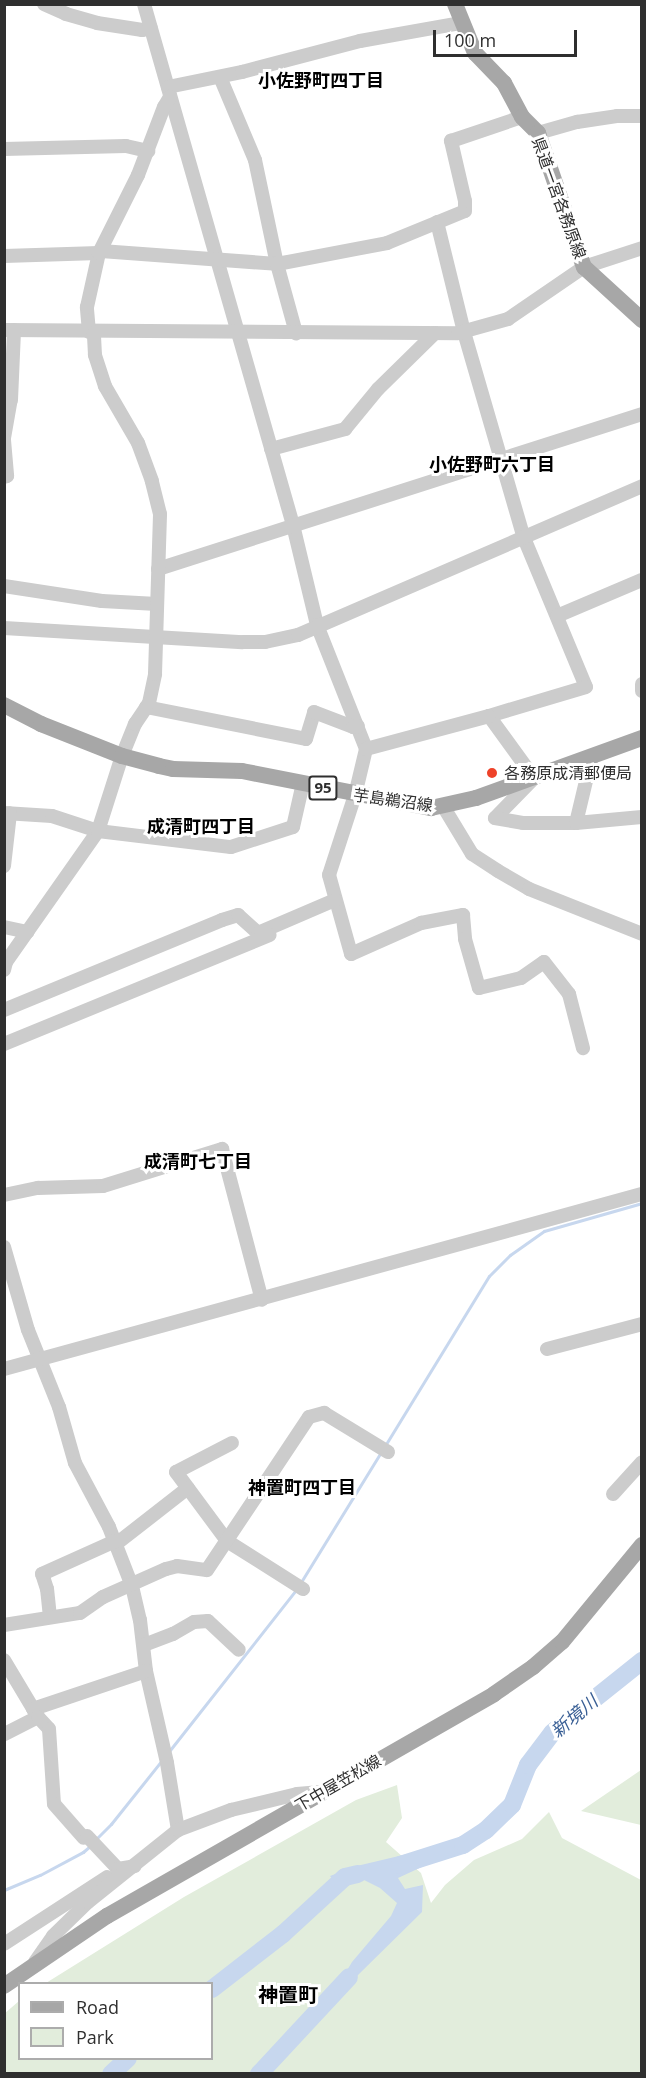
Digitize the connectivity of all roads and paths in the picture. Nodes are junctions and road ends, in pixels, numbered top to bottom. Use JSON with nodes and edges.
{"nodes":[{"id":1,"x":44,"y":4,"type":"edge"},
{"id":2,"x":144,"y":4,"type":"edge"},
{"id":3,"x":455,"y":4,"type":"edge"},
{"id":4,"x":461,"y":23,"type":"junction"},
{"id":5,"x":151,"y":28,"type":"junction"},
{"id":6,"x":220,"y":77,"type":"junction"},
{"id":7,"x":169,"y":92,"type":"junction"},
{"id":8,"x":642,"y":116,"type":"edge"},
{"id":9,"x":522,"y":117,"type":"junction"},
{"id":10,"x":538,"y":133,"type":"junction"},
{"id":11,"x":4,"y":149,"type":"edge"},
{"id":12,"x":148,"y":151,"type":"junction"},
{"id":13,"x":437,"y":222,"type":"junction"},
{"id":14,"x":642,"y":248,"type":"edge"},
{"id":15,"x":100,"y":252,"type":"junction"},
{"id":16,"x":4,"y":256,"type":"edge"},
{"id":17,"x":216,"y":259,"type":"junction"},
{"id":18,"x":277,"y":264,"type":"junction"},
{"id":19,"x":584,"y":267,"type":"junction"},
{"id":20,"x":642,"y":320,"type":"edge"},
{"id":21,"x":9,"y":330,"type":"edge"},
{"id":22,"x":92,"y":332,"type":"junction"},
{"id":23,"x":464,"y":332,"type":"junction"},
{"id":24,"x":296,"y":333,"type":"junction"},
{"id":25,"x":435,"y":333,"type":"junction"},
{"id":26,"x":237,"y":334,"type":"junction"},
{"id":27,"x":642,"y":414,"type":"edge"},
{"id":28,"x":4,"y":439,"type":"edge"},
{"id":29,"x":271,"y":449,"type":"junction"},
{"id":30,"x":501,"y":459,"type":"junction"},
{"id":31,"x":4,"y":477,"type":"edge"},
{"id":32,"x":642,"y":486,"type":"edge"},
{"id":33,"x":293,"y":525,"type":"junction"},
{"id":34,"x":524,"y":538,"type":"junction"},
{"id":35,"x":158,"y":569,"type":"junction"},
{"id":36,"x":642,"y":580,"type":"edge"},
{"id":37,"x":4,"y":586,"type":"edge"},
{"id":38,"x":157,"y":604,"type":"junction"},
{"id":39,"x":557,"y":616,"type":"junction"},
{"id":40,"x":317,"y":625,"type":"junction"},
{"id":41,"x":4,"y":628,"type":"edge"},
{"id":42,"x":154,"y":637,"type":"junction"},
{"id":43,"x":642,"y":684,"type":"edge"},
{"id":44,"x":642,"y":691,"type":"edge"},
{"id":45,"x":4,"y":705,"type":"edge"},
{"id":46,"x":146,"y":708,"type":"junction"},
{"id":47,"x":489,"y":716,"type":"junction"},
{"id":48,"x":358,"y":726,"type":"junction"},
{"id":49,"x":642,"y":738,"type":"edge"},
{"id":50,"x":366,"y":749,"type":"junction"},
{"id":51,"x":122,"y":756,"type":"junction"},
{"id":52,"x":592,"y":756,"type":"junction"},
{"id":53,"x":534,"y":778,"type":"junction"},
{"id":54,"x":303,"y":783,"type":"junction"},
{"id":55,"x":355,"y":795,"type":"junction"},
{"id":56,"x":443,"y":806,"type":"junction"},
{"id":57,"x":8,"y":813,"type":"edge"},
{"id":58,"x":642,"y":817,"type":"edge"},
{"id":59,"x":576,"y":823,"type":"junction"},
{"id":60,"x":98,"y":831,"type":"junction"},
{"id":61,"x":4,"y":866,"type":"edge"},
{"id":62,"x":335,"y":900,"type":"junction"},
{"id":63,"x":287,"y":920,"type":"junction"},
{"id":64,"x":4,"y":927,"type":"edge"},
{"id":65,"x":27,"y":932,"type":"junction"},
{"id":66,"x":642,"y":934,"type":"edge"},
{"id":67,"x":5,"y":964,"type":"edge"},
{"id":68,"x":4,"y":1010,"type":"edge"},
{"id":69,"x":4,"y":1044,"type":"edge"},
{"id":70,"x":583,"y":1048,"type":"dead end"},
{"id":71,"x":642,"y":1194,"type":"edge"},
{"id":72,"x":4,"y":1195,"type":"edge"},
{"id":73,"x":4,"y":1247,"type":"edge"},
{"id":74,"x":10,"y":1288,"type":"edge"},
{"id":75,"x":262,"y":1300,"type":"junction"},
{"id":76,"x":641,"y":1324,"type":"edge"},
{"id":77,"x":547,"y":1349,"type":"dead end"},
{"id":78,"x":41,"y":1358,"type":"junction"},
{"id":79,"x":4,"y":1369,"type":"edge"},
{"id":80,"x":232,"y":1443,"type":"dead end"},
{"id":81,"x":384,"y":1450,"type":"dead end"},
{"id":82,"x":642,"y":1462,"type":"edge"},
{"id":83,"x":188,"y":1488,"type":"junction"},
{"id":84,"x":613,"y":1494,"type":"dead end"},
{"id":85,"x":227,"y":1541,"type":"junction"},
{"id":86,"x":115,"y":1542,"type":"junction"},
{"id":87,"x":642,"y":1545,"type":"edge"},
{"id":88,"x":132,"y":1586,"type":"junction"},
{"id":89,"x":300,"y":1587,"type":"dead end"},
{"id":90,"x":50,"y":1617,"type":"junction"},
{"id":91,"x":4,"y":1625,"type":"edge"},
{"id":92,"x":144,"y":1645,"type":"junction"},
{"id":93,"x":239,"y":1650,"type":"dead end"},
{"id":94,"x":4,"y":1660,"type":"edge"},
{"id":95,"x":146,"y":1671,"type":"junction"},
{"id":96,"x":36,"y":1713,"type":"junction"},
{"id":97,"x":4,"y":1734,"type":"edge"},
{"id":98,"x":323,"y":1792,"type":"junction"},
{"id":99,"x":178,"y":1830,"type":"junction"},
{"id":100,"x":137,"y":1865,"type":"junction"},
{"id":101,"x":118,"y":1869,"type":"junction"},
{"id":102,"x":4,"y":1944,"type":"edge"},
{"id":103,"x":31,"y":1967,"type":"junction"},
{"id":104,"x":4,"y":1986,"type":"edge"}],
"edges":[{"from":1,"to":5,"type":"street"},
{"from":2,"to":5,"type":"street"},
{"from":3,"to":4,"type":"main road","name":"県道一宮各務原線"},
{"from":4,"to":6,"type":"street"},
{"from":4,"to":9,"type":"main road","name":"県道一宮各務原線"},
{"from":5,"to":7,"type":"street"},
{"from":6,"to":7,"type":"street"},
{"from":6,"to":18,"type":"street"},
{"from":7,"to":12,"type":"street"},
{"from":7,"to":17,"type":"street"},
{"from":8,"to":10,"type":"street"},
{"from":9,"to":10,"type":"main road","name":"県道一宮各務原線"},
{"from":9,"to":13,"type":"street"},
{"from":10,"to":19,"type":"main road","name":"県道一宮各務原線"},
{"from":11,"to":12,"type":"street"},
{"from":12,"to":15,"type":"street"},
{"from":13,"to":18,"type":"street"},
{"from":13,"to":23,"type":"street"},
{"from":14,"to":19,"type":"street"},
{"from":15,"to":16,"type":"street"},
{"from":15,"to":17,"type":"street"},
{"from":15,"to":22,"type":"street"},
{"from":17,"to":18,"type":"street"},
{"from":17,"to":26,"type":"street"},
{"from":18,"to":24,"type":"street"},
{"from":19,"to":20,"type":"main road","name":"県道一宮各務原線"},
{"from":19,"to":23,"type":"street"},
{"from":21,"to":22,"type":"street"},
{"from":21,"to":28,"type":"street"},
{"from":22,"to":26,"type":"street"},
{"from":22,"to":35,"type":"street"},
{"from":23,"to":25,"type":"street"},
{"from":23,"to":30,"type":"street"},
{"from":24,"to":25,"type":"street"},
{"from":24,"to":26,"type":"street"},
{"from":25,"to":29,"type":"street"},
{"from":26,"to":29,"type":"street"},
{"from":27,"to":30,"type":"street"},
{"from":28,"to":31,"type":"street"},
{"from":29,"to":33,"type":"street"},
{"from":30,"to":33,"type":"street"},
{"from":30,"to":34,"type":"street"},
{"from":32,"to":34,"type":"street"},
{"from":33,"to":35,"type":"street"},
{"from":33,"to":40,"type":"street"},
{"from":34,"to":39,"type":"street"},
{"from":34,"to":40,"type":"street"},
{"from":35,"to":38,"type":"street"},
{"from":36,"to":39,"type":"street"},
{"from":37,"to":38,"type":"street"},
{"from":38,"to":42,"type":"street"},
{"from":39,"to":47,"type":"street"},
{"from":40,"to":42,"type":"street"},
{"from":40,"to":48,"type":"street"},
{"from":41,"to":42,"type":"street"},
{"from":42,"to":46,"type":"street"},
{"from":43,"to":44,"type":"street"},
{"from":45,"to":51,"type":"main road","name":"芋島鵜沼線","number":"95"},
{"from":46,"to":48,"type":"street"},
{"from":46,"to":51,"type":"street"},
{"from":47,"to":50,"type":"street"},
{"from":47,"to":53,"type":"street"},
{"from":48,"to":50,"type":"street"},
{"from":49,"to":52,"type":"main road","name":"芋島鵜沼線","number":"95"},
{"from":50,"to":55,"type":"street"},
{"from":51,"to":54,"type":"main road","name":"芋島鵜沼線","number":"95"},
{"from":51,"to":60,"type":"street"},
{"from":52,"to":53,"type":"main road","name":"芋島鵜沼線","number":"95"},
{"from":52,"to":59,"type":"street"},
{"from":53,"to":56,"type":"main road","name":"芋島鵜沼線","number":"95"},
{"from":53,"to":59,"type":"street"},
{"from":54,"to":55,"type":"main road","name":"芋島鵜沼線","number":"95"},
{"from":54,"to":60,"type":"street"},
{"from":55,"to":56,"type":"main road","name":"芋島鵜沼線","number":"95"},
{"from":55,"to":62,"type":"street"},
{"from":56,"to":66,"type":"street"},
{"from":57,"to":60,"type":"street"},
{"from":57,"to":61,"type":"street"},
{"from":58,"to":59,"type":"street"},
{"from":60,"to":65,"type":"street"},
{"from":62,"to":63,"type":"street"},
{"from":62,"to":70,"type":"street"},
{"from":63,"to":68,"type":"street"},
{"from":63,"to":69,"type":"street"},
{"from":64,"to":65,"type":"street"},
{"from":65,"to":67,"type":"street"},
{"from":71,"to":75,"type":"street"},
{"from":72,"to":75,"type":"street"},
{"from":73,"to":74,"type":"street"},
{"from":74,"to":78,"type":"street"},
{"from":75,"to":78,"type":"street"},
{"from":76,"to":77,"type":"street"},
{"from":78,"to":79,"type":"street"},
{"from":78,"to":86,"type":"street"},
{"from":80,"to":83,"type":"street"},
{"from":81,"to":85,"type":"street"},
{"from":82,"to":84,"type":"street"},
{"from":83,"to":85,"type":"street"},
{"from":83,"to":86,"type":"street"},
{"from":85,"to":88,"type":"street"},
{"from":85,"to":89,"type":"street"},
{"from":86,"to":88,"type":"street"},
{"from":86,"to":90,"type":"street"},
{"from":87,"to":98,"type":"main road","name":"下中屋笠松線"},
{"from":88,"to":90,"type":"street"},
{"from":88,"to":92,"type":"street"},
{"from":90,"to":91,"type":"street"},
{"from":92,"to":93,"type":"street"},
{"from":92,"to":95,"type":"street"},
{"from":94,"to":96,"type":"street"},
{"from":95,"to":96,"type":"street"},
{"from":95,"to":99,"type":"street"},
{"from":96,"to":97,"type":"street"},
{"from":96,"to":101,"type":"street"},
{"from":98,"to":99,"type":"street"},
{"from":98,"to":103,"type":"main road","name":"下中屋笠松線"},
{"from":99,"to":100,"type":"street"},
{"from":100,"to":101,"type":"street"},
{"from":100,"to":103,"type":"street"},
{"from":101,"to":102,"type":"street"},
{"from":103,"to":104,"type":"main road","name":"下中屋笠松線"}]}
